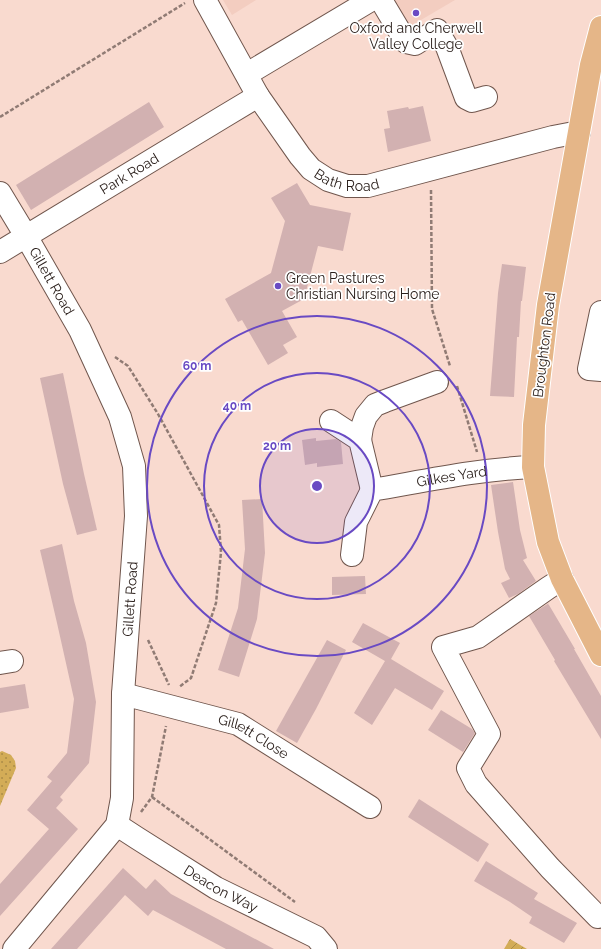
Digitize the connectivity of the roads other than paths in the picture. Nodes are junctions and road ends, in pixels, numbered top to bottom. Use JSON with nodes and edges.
{"nodes":[{"id":1,"x":205,"y":0,"type":"edge"},
{"id":2,"x":371,"y":0,"type":"edge"},
{"id":3,"x":381,"y":0,"type":"edge"},
{"id":4,"x":601,"y":27,"type":"edge"},
{"id":5,"x":596,"y":66,"type":"edge"},
{"id":6,"x":246,"y":74,"type":"junction"},
{"id":7,"x":258,"y":96,"type":"junction"},
{"id":8,"x":486,"y":97,"type":"dead end"},
{"id":9,"x":579,"y":132,"type":"junction"},
{"id":10,"x":0,"y":193,"type":"edge"},
{"id":11,"x":26,"y":236,"type":"junction"},
{"id":12,"x":0,"y":252,"type":"edge"},
{"id":13,"x":601,"y":312,"type":"edge"},
{"id":14,"x":601,"y":370,"type":"edge"},
{"id":15,"x":448,"y":378,"type":"road end"},
{"id":16,"x":331,"y":421,"type":"dead end"},
{"id":17,"x":360,"y":440,"type":"junction"},
{"id":18,"x":533,"y":467,"type":"junction"},
{"id":19,"x":372,"y":490,"type":"junction"},
{"id":20,"x":352,"y":555,"type":"dead end"},
{"id":21,"x":562,"y":580,"type":"junction"},
{"id":22,"x":601,"y":655,"type":"edge"},
{"id":23,"x":123,"y":694,"type":"junction"},
{"id":24,"x":370,"y":807,"type":"dead end"},
{"id":25,"x":117,"y":825,"type":"junction"},
{"id":26,"x":598,"y":917,"type":"dead end"},
{"id":27,"x":14,"y":949,"type":"edge"},
{"id":28,"x":326,"y":949,"type":"edge"}],
"edges":[{"from":1,"to":6,"type":"street","name":"Bath Road"},
{"from":2,"to":6,"type":"street"},
{"from":3,"to":8,"type":"street"},
{"from":4,"to":5,"type":"main road","name":"Broughton Road"},
{"from":5,"to":9,"type":"main road","name":"Broughton Road"},
{"from":6,"to":7,"type":"street","name":"Bath Road"},
{"from":7,"to":9,"type":"street","name":"Bath Road"},
{"from":7,"to":11,"type":"street","name":"Park Road"},
{"from":9,"to":18,"type":"main road","name":"Broughton Road"},
{"from":10,"to":11,"type":"street","name":"Gillett Road"},
{"from":11,"to":12,"type":"street","name":"Park Road"},
{"from":11,"to":23,"type":"street","name":"Gillett Road"},
{"from":13,"to":14,"type":"street"},
{"from":15,"to":17,"type":"street"},
{"from":16,"to":17,"type":"street"},
{"from":17,"to":19,"type":"street"},
{"from":18,"to":19,"type":"street","name":"Gilkes Yard"},
{"from":18,"to":21,"type":"main road","name":"Broughton Road"},
{"from":19,"to":20,"type":"street"},
{"from":21,"to":22,"type":"main road","name":"Broughton Road"},
{"from":21,"to":26,"type":"street"},
{"from":23,"to":24,"type":"street","name":"Gillett Close"},
{"from":23,"to":25,"type":"street","name":"Gillett Road"},
{"from":25,"to":27,"type":"street","name":"Gillett Road"},
{"from":25,"to":28,"type":"street","name":"Deacon Way"}]}
